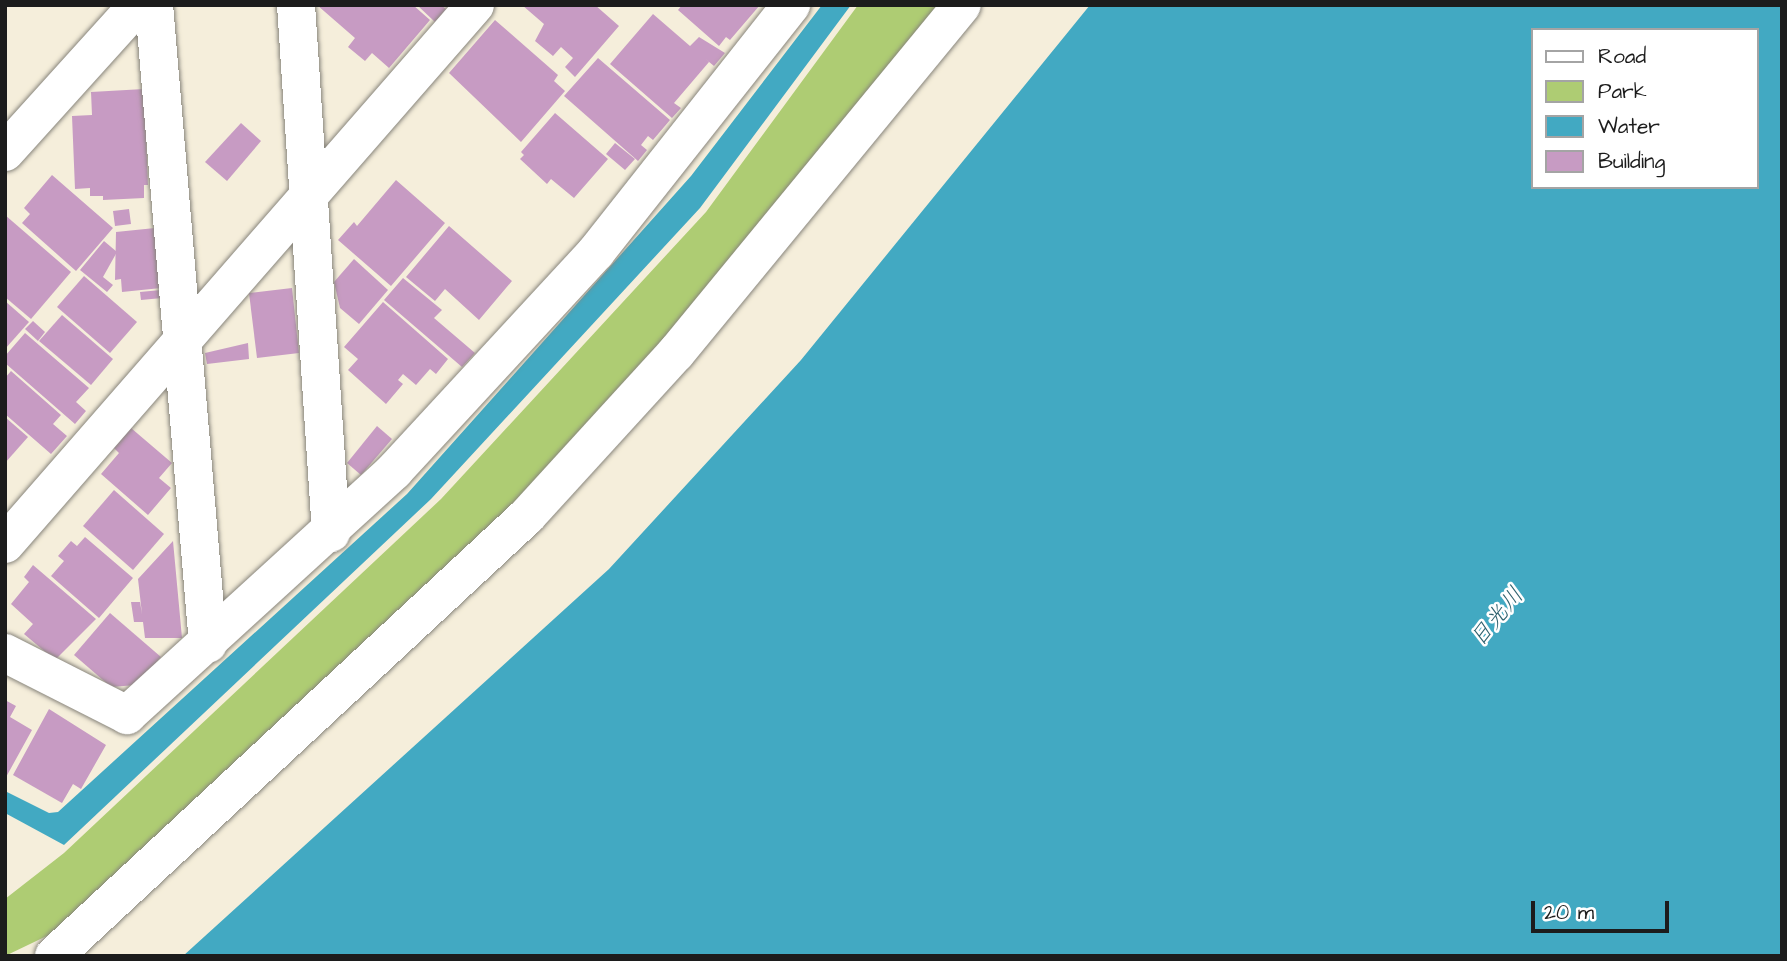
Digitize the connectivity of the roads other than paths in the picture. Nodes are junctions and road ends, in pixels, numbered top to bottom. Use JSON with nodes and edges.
{"nodes":[{"id":1,"x":138,"y":5,"type":"edge"},
{"id":2,"x":154,"y":5,"type":"edge"},
{"id":3,"x":296,"y":5,"type":"edge"},
{"id":4,"x":475,"y":5,"type":"edge"},
{"id":5,"x":791,"y":5,"type":"edge"},
{"id":6,"x":962,"y":5,"type":"edge"},
{"id":7,"x":5,"y":152,"type":"edge"},
{"id":8,"x":309,"y":196,"type":"junction"},
{"id":9,"x":183,"y":342,"type":"junction"},
{"id":10,"x":331,"y":533,"type":"junction"},
{"id":11,"x":5,"y":544,"type":"edge"},
{"id":12,"x":208,"y":643,"type":"junction"},
{"id":13,"x":5,"y":653,"type":"edge"},
{"id":14,"x":54,"y":956,"type":"edge"}],
"edges":[{"from":1,"to":7,"type":"street"},
{"from":2,"to":9,"type":"street"},
{"from":3,"to":8,"type":"street"},
{"from":4,"to":8,"type":"street"},
{"from":5,"to":10,"type":"street"},
{"from":6,"to":14,"type":"street"},
{"from":8,"to":9,"type":"street"},
{"from":8,"to":10,"type":"street"},
{"from":9,"to":11,"type":"street"},
{"from":9,"to":12,"type":"street"},
{"from":10,"to":12,"type":"street"},
{"from":12,"to":13,"type":"street"}]}
